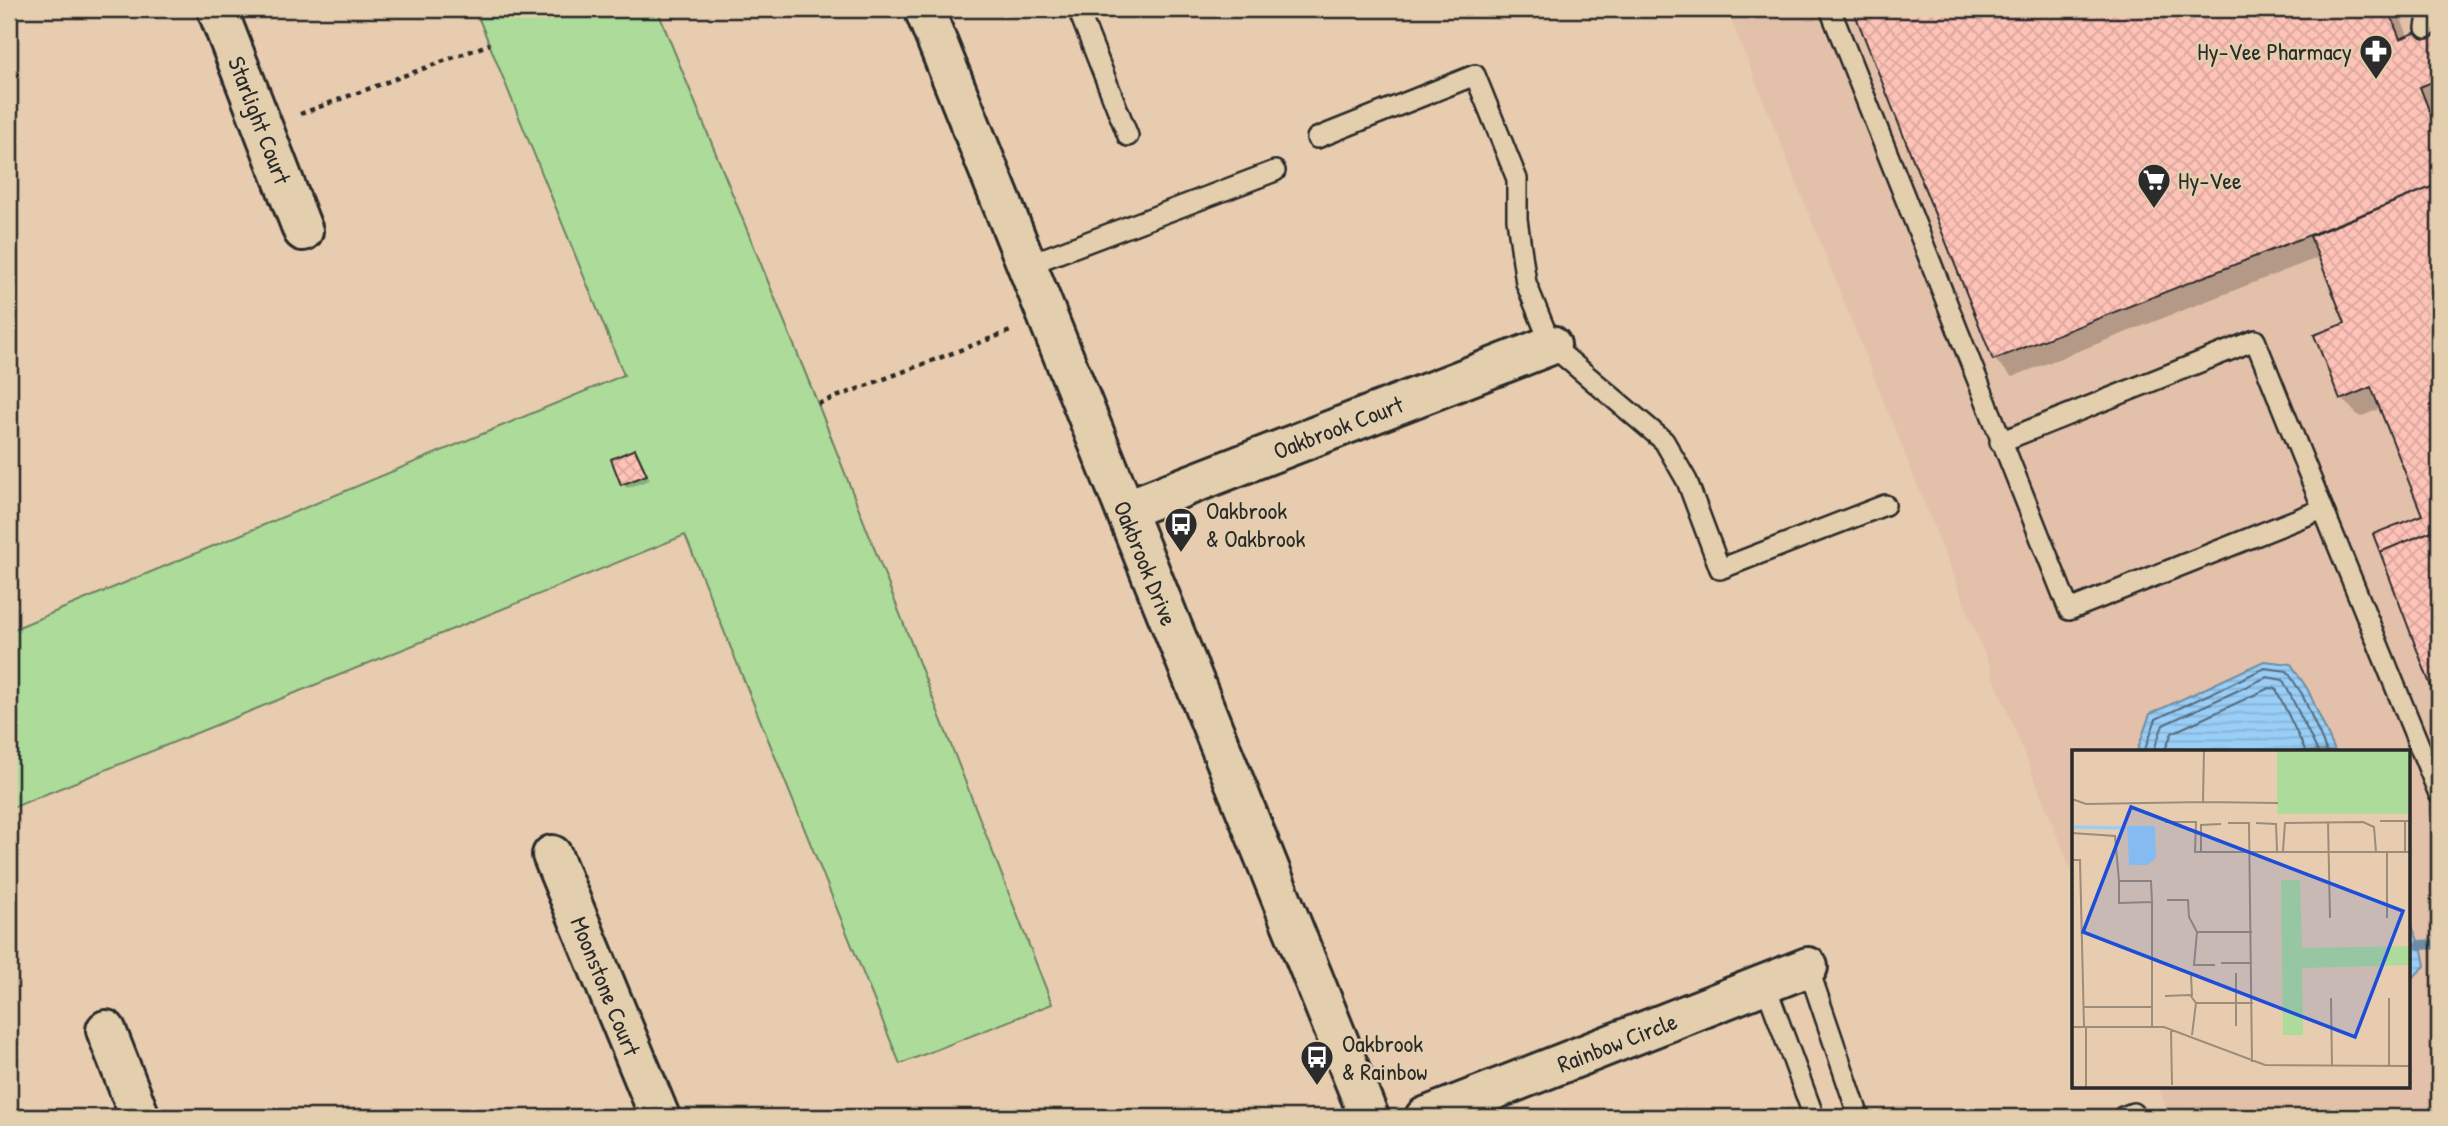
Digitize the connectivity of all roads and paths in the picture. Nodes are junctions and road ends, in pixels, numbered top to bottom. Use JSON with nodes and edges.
{"nodes":[{"id":1,"x":216,"y":9,"type":"edge"},
{"id":2,"x":924,"y":9,"type":"edge"},
{"id":3,"x":1078,"y":9,"type":"edge"},
{"id":4,"x":1830,"y":9,"type":"edge"},
{"id":5,"x":490,"y":44,"type":"dead end"},
{"id":6,"x":263,"y":128,"type":"junction"},
{"id":7,"x":1128,"y":136,"type":"dead end"},
{"id":8,"x":1317,"y":138,"type":"dead end"},
{"id":9,"x":1275,"y":171,"type":"dead end"},
{"id":10,"x":303,"y":231,"type":"dead end"},
{"id":11,"x":1027,"y":265,"type":"junction"},
{"id":12,"x":1047,"y":318,"type":"junction"},
{"id":13,"x":1551,"y":345,"type":"junction"},
{"id":14,"x":818,"y":404,"type":"dead end"},
{"id":15,"x":2000,"y":442,"type":"junction"},
{"id":16,"x":1885,"y":505,"type":"dead end"},
{"id":17,"x":2323,"y":509,"type":"junction"},
{"id":18,"x":1125,"y":510,"type":"junction"},
{"id":19,"x":2439,"y":794,"type":"edge"},
{"id":20,"x":552,"y":855,"type":"dead end"},
{"id":21,"x":1808,"y":967,"type":"joint"},
{"id":22,"x":1765,"y":984,"type":"junction"},
{"id":23,"x":106,"y":1030,"type":"dead end"},
{"id":24,"x":140,"y":1117,"type":"edge"},
{"id":25,"x":660,"y":1117,"type":"edge"},
{"id":26,"x":1369,"y":1117,"type":"edge"},
{"id":27,"x":1425,"y":1117,"type":"edge"},
{"id":28,"x":1814,"y":1117,"type":"edge"},
{"id":29,"x":1859,"y":1117,"type":"edge"}],
"edges":[{"from":1,"to":6,"type":"street","name":"Starlight Court"},
{"from":2,"to":11,"type":"street","name":"Oakbrook Drive"},
{"from":3,"to":7,"type":"lane"},
{"from":4,"to":15,"type":"lane"},
{"from":5,"to":6,"type":"path"},
{"from":6,"to":10,"type":"street","name":"Starlight Court"},
{"from":8,"to":13,"type":"lane"},
{"from":9,"to":11,"type":"lane"},
{"from":11,"to":12,"type":"street","name":"Oakbrook Drive"},
{"from":12,"to":14,"type":"path"},
{"from":12,"to":18,"type":"street","name":"Oakbrook Drive"},
{"from":13,"to":16,"type":"lane"},
{"from":13,"to":18,"type":"street","name":"Oakbrook Court"},
{"from":15,"to":17,"type":"lane"},
{"from":15,"to":17,"type":"lane"},
{"from":17,"to":19,"type":"lane"},
{"from":18,"to":26,"type":"street","name":"Oakbrook Drive"},
{"from":20,"to":25,"type":"street","name":"Moonstone Court"},
{"from":21,"to":22,"type":"street","name":"Rainbow Circle"},
{"from":21,"to":29,"type":"lane"},
{"from":22,"to":27,"type":"street","name":"Rainbow Circle"},
{"from":22,"to":28,"type":"lane"},
{"from":23,"to":24,"type":"street"}]}
